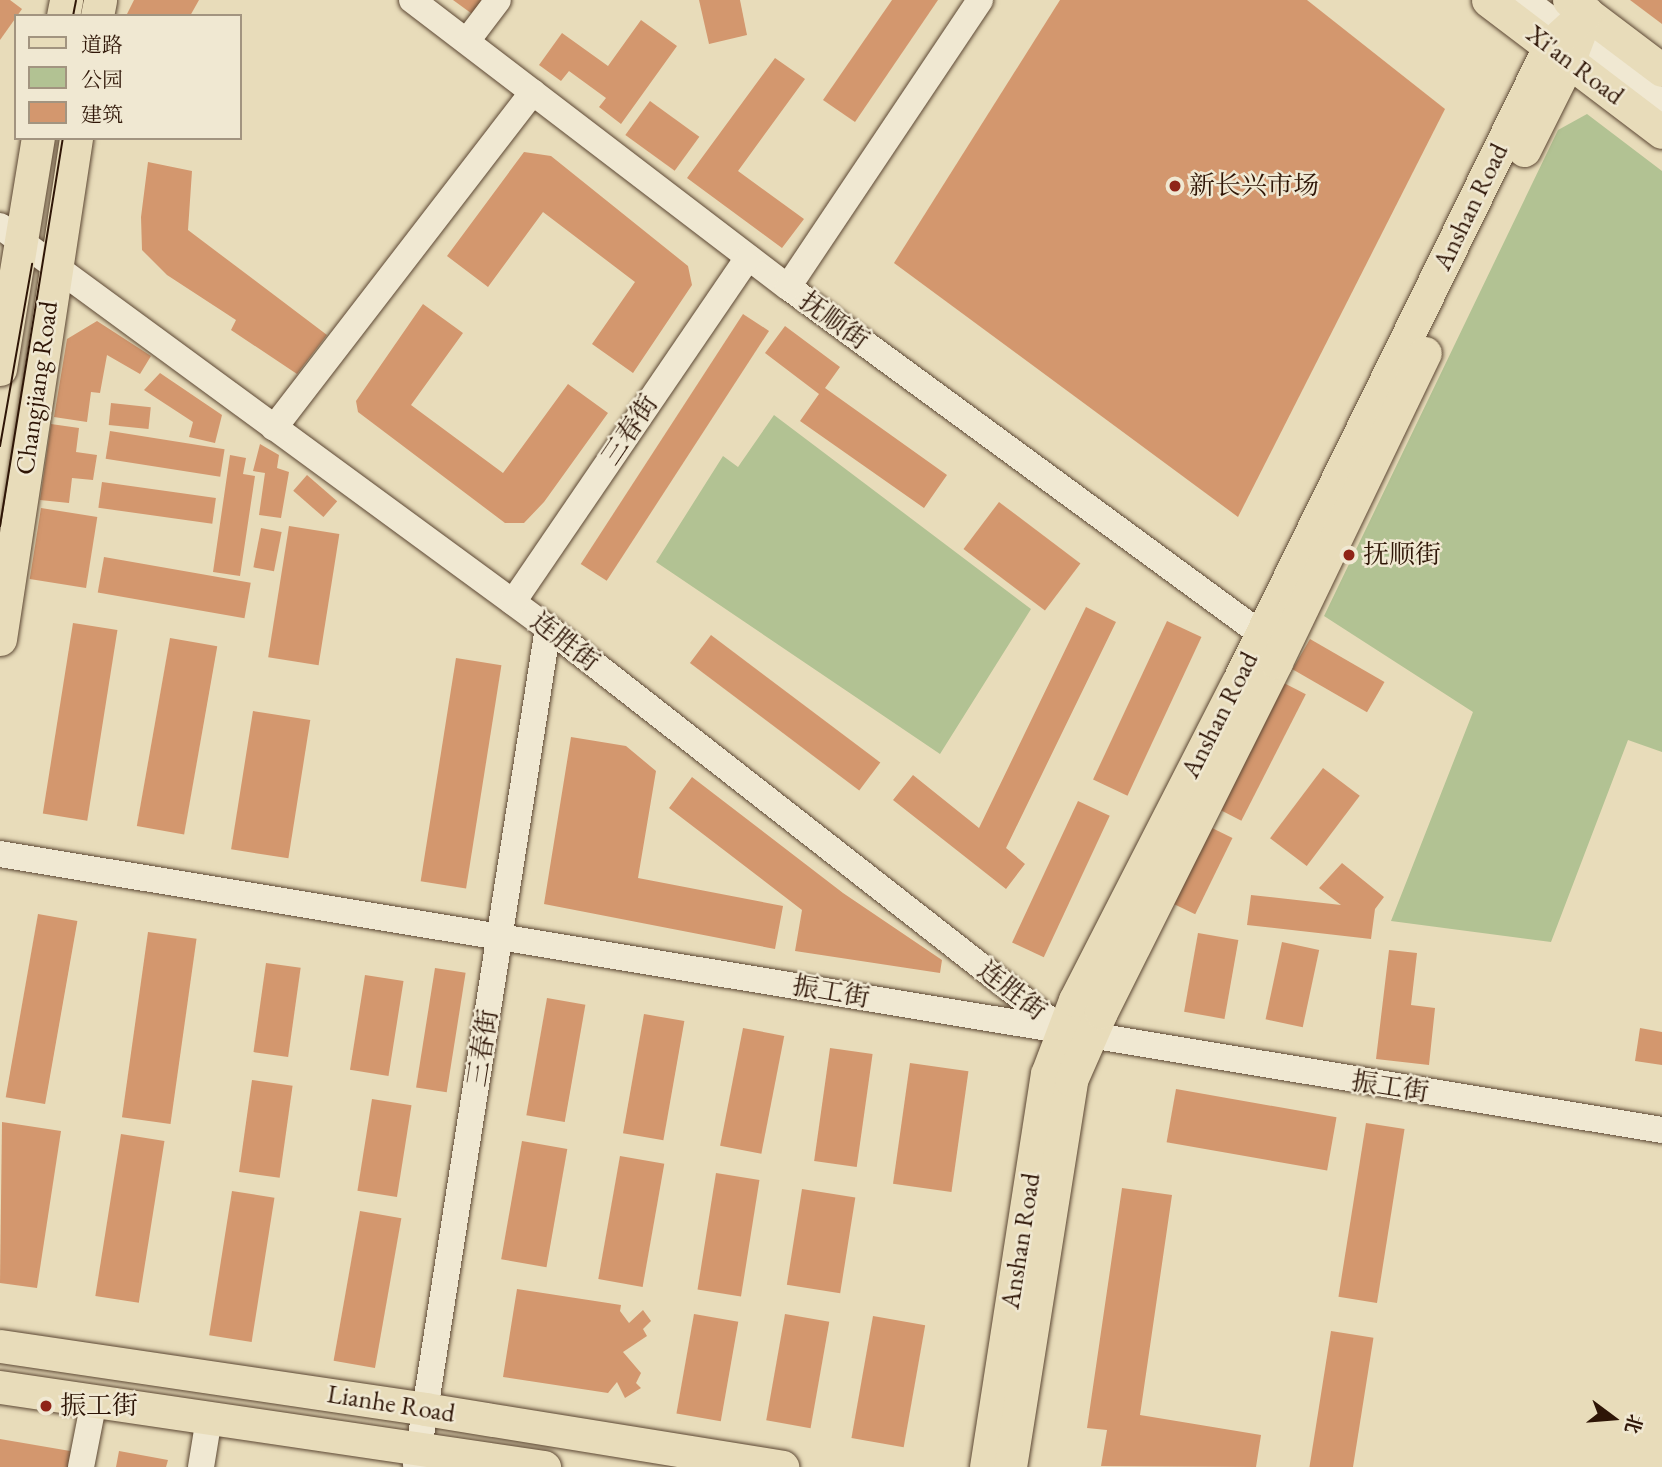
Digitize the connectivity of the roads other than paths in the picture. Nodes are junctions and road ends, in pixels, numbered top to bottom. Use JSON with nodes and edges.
{"nodes":[{"id":1,"x":498,"y":0,"type":"edge"},
{"id":2,"x":980,"y":0,"type":"edge"},
{"id":3,"x":1488,"y":0,"type":"edge"},
{"id":4,"x":1525,"y":0,"type":"edge"},
{"id":5,"x":416,"y":1,"type":"edge"},
{"id":6,"x":1573,"y":27,"type":"edge"},
{"id":7,"x":467,"y":41,"type":"junction"},
{"id":8,"x":1662,"y":70,"type":"edge"},
{"id":9,"x":533,"y":92,"type":"junction"},
{"id":10,"x":1662,"y":103,"type":"edge"},
{"id":11,"x":1662,"y":132,"type":"edge"},
{"id":12,"x":37,"y":140,"type":"edge"},
{"id":13,"x":76,"y":140,"type":"edge"},
{"id":14,"x":10,"y":233,"type":"edge"},
{"id":15,"x":748,"y":257,"type":"junction"},
{"id":16,"x":55,"y":266,"type":"junction"},
{"id":17,"x":788,"y":287,"type":"junction"},
{"id":18,"x":0,"y":369,"type":"edge"},
{"id":19,"x":274,"y":428,"type":"junction"},
{"id":20,"x":513,"y":602,"type":"junction"},
{"id":21,"x":548,"y":628,"type":"junction"},
{"id":22,"x":1261,"y":634,"type":"junction"},
{"id":23,"x":0,"y":639,"type":"edge"},
{"id":24,"x":0,"y":854,"type":"edge"},
{"id":25,"x":501,"y":936,"type":"junction"},
{"id":26,"x":1077,"y":1034,"type":"junction"},
{"id":27,"x":1662,"y":1130,"type":"edge"},
{"id":28,"x":0,"y":1346,"type":"edge"},
{"id":29,"x":0,"y":1387,"type":"edge"},
{"id":30,"x":94,"y":1401,"type":"junction"},
{"id":31,"x":425,"y":1409,"type":"junction"},
{"id":32,"x":209,"y":1418,"type":"junction"},
{"id":33,"x":418,"y":1458,"type":"edge"},
{"id":34,"x":81,"y":1467,"type":"edge"},
{"id":35,"x":201,"y":1467,"type":"edge"},
{"id":36,"x":544,"y":1467,"type":"edge"},
{"id":37,"x":782,"y":1467,"type":"edge"},
{"id":38,"x":986,"y":1467,"type":"edge"},
{"id":39,"x":1010,"y":1467,"type":"edge"}],
"edges":[{"from":1,"to":7,"type":"street"},
{"from":2,"to":17,"type":"street"},
{"from":3,"to":6,"type":"main road","name":"Xi'an Road"},
{"from":4,"to":6,"type":"street"},
{"from":5,"to":7,"type":"street","name":"抚顺街"},
{"from":6,"to":8,"type":"main road"},
{"from":6,"to":10,"type":"street"},
{"from":6,"to":11,"type":"main road","name":"Xi'an Road"},
{"from":6,"to":22,"type":"main road","name":"Anshan Road"},
{"from":6,"to":26,"type":"main road","name":"Anshan Road"},
{"from":7,"to":9,"type":"street","name":"抚顺街"},
{"from":9,"to":15,"type":"street","name":"抚顺街"},
{"from":9,"to":19,"type":"street"},
{"from":12,"to":14,"type":"main road"},
{"from":13,"to":16,"type":"main road","name":"Changjiang Road"},
{"from":14,"to":16,"type":"street","name":"连胜街"},
{"from":14,"to":18,"type":"main road"},
{"from":15,"to":17,"type":"street","name":"抚顺街"},
{"from":15,"to":20,"type":"street","name":"三春街"},
{"from":16,"to":19,"type":"street","name":"连胜街"},
{"from":16,"to":23,"type":"main road","name":"Changjiang Road"},
{"from":17,"to":22,"type":"street","name":"抚顺街"},
{"from":19,"to":20,"type":"street","name":"连胜街"},
{"from":20,"to":21,"type":"street","name":"连胜街"},
{"from":21,"to":25,"type":"street","name":"三春街"},
{"from":21,"to":26,"type":"street","name":"连胜街"},
{"from":22,"to":26,"type":"main road","name":"Anshan Road"},
{"from":24,"to":25,"type":"street","name":"振工街"},
{"from":25,"to":26,"type":"street","name":"振工街"},
{"from":25,"to":31,"type":"street","name":"三春街"},
{"from":26,"to":27,"type":"street","name":"振工街"},
{"from":26,"to":38,"type":"main road","name":"Anshan Road"},
{"from":26,"to":39,"type":"main road","name":"Anshan Road"},
{"from":28,"to":31,"type":"main road","name":"Lianhe Road"},
{"from":29,"to":30,"type":"main road","name":"Lianhe Road"},
{"from":30,"to":32,"type":"main road","name":"Lianhe Road"},
{"from":30,"to":34,"type":"street"},
{"from":31,"to":33,"type":"street","name":"三春街"},
{"from":31,"to":37,"type":"main road","name":"Lianhe Road"},
{"from":32,"to":33,"type":"main road","name":"Lianhe Road"},
{"from":32,"to":35,"type":"street"},
{"from":33,"to":36,"type":"main road","name":"Lianhe Road"}]}
